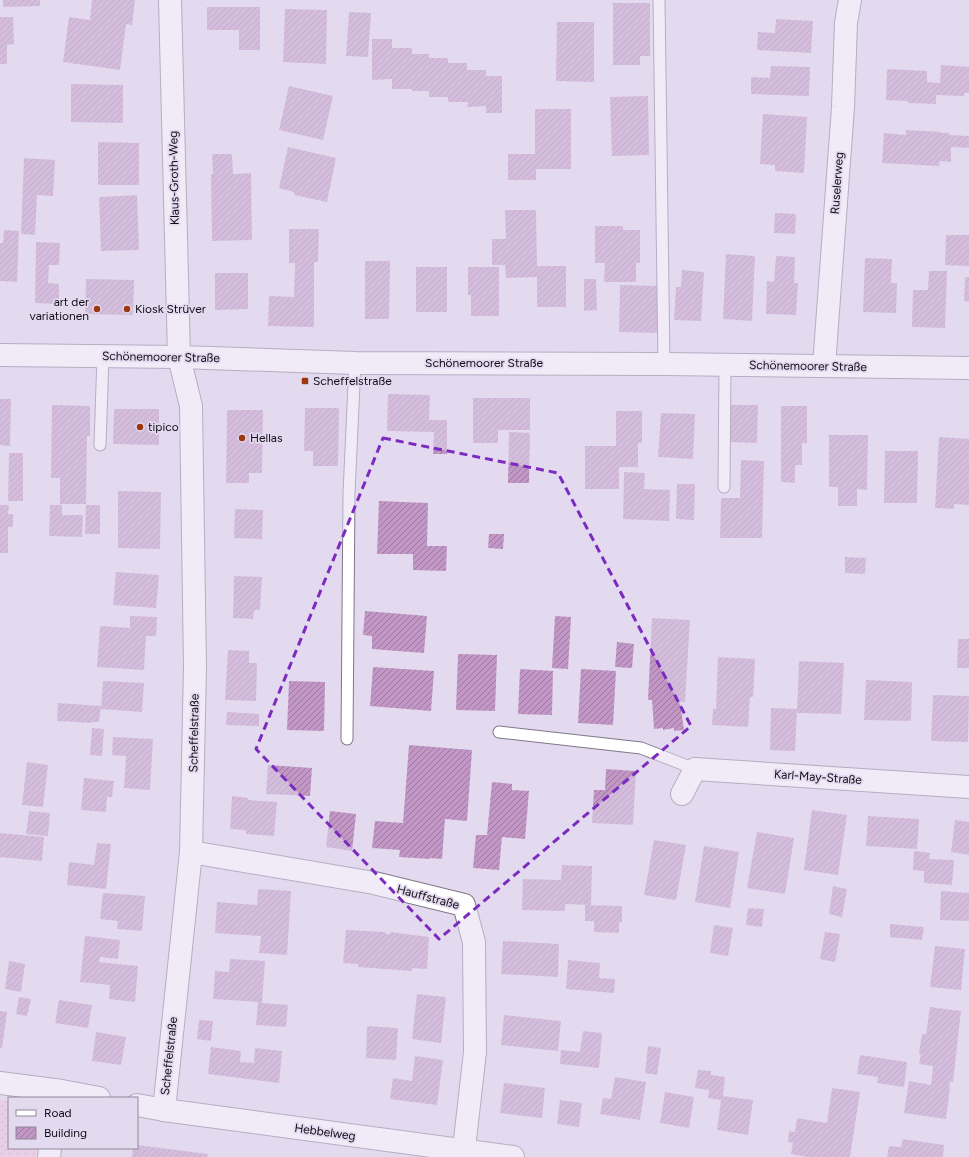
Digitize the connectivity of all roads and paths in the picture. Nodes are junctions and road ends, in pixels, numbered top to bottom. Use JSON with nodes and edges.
{"nodes":[{"id":1,"x":170,"y":0,"type":"edge"},
{"id":2,"x":659,"y":0,"type":"edge"},
{"id":3,"x":850,"y":0,"type":"edge"},
{"id":4,"x":0,"y":355,"type":"edge"},
{"id":5,"x":103,"y":356,"type":"junction"},
{"id":6,"x":179,"y":356,"type":"junction"},
{"id":7,"x":355,"y":363,"type":"junction"},
{"id":8,"x":664,"y":364,"type":"junction"},
{"id":9,"x":725,"y":365,"type":"junction"},
{"id":10,"x":824,"y":366,"type":"junction"},
{"id":11,"x":969,"y":368,"type":"edge"},
{"id":12,"x":100,"y":445,"type":"dead end"},
{"id":13,"x":724,"y":487,"type":"dead end"},
{"id":14,"x":499,"y":732,"type":"dead end"},
{"id":15,"x":347,"y":738,"type":"dead end"},
{"id":16,"x":695,"y":769,"type":"junction"},
{"id":17,"x":969,"y":787,"type":"edge"},
{"id":18,"x":682,"y":794,"type":"dead end"},
{"id":19,"x":191,"y":852,"type":"junction"},
{"id":20,"x":0,"y":1083,"type":"edge"},
{"id":21,"x":61,"y":1095,"type":"edge"},
{"id":22,"x":86,"y":1097,"type":"edge"},
{"id":23,"x":138,"y":1105,"type":"edge"},
{"id":24,"x":164,"y":1110,"type":"junction"},
{"id":25,"x":463,"y":1154,"type":"edge"},
{"id":26,"x":513,"y":1157,"type":"edge"}],
"edges":[{"from":1,"to":6,"type":"street","name":"Klaus-Groth-Weg"},
{"from":2,"to":8,"type":"lane"},
{"from":3,"to":10,"type":"street","name":"Ruselerweg"},
{"from":4,"to":5,"type":"street","name":"Schönemoorer Straße"},
{"from":5,"to":6,"type":"street","name":"Schönemoorer Straße"},
{"from":5,"to":12,"type":"lane"},
{"from":6,"to":7,"type":"street","name":"Schönemoorer Straße"},
{"from":6,"to":19,"type":"street","name":"Scheffelstraße"},
{"from":7,"to":8,"type":"street","name":"Schönemoorer Straße"},
{"from":7,"to":15,"type":"lane"},
{"from":8,"to":9,"type":"street","name":"Schönemoorer Straße"},
{"from":9,"to":10,"type":"street","name":"Schönemoorer Straße"},
{"from":9,"to":13,"type":"lane"},
{"from":10,"to":11,"type":"street","name":"Schönemoorer Straße"},
{"from":14,"to":16,"type":"lane"},
{"from":16,"to":17,"type":"street","name":"Karl-May-Straße"},
{"from":16,"to":18,"type":"street"},
{"from":19,"to":24,"type":"street","name":"Scheffelstraße"},
{"from":19,"to":25,"type":"street","name":"Hauffstraße"},
{"from":20,"to":21,"type":"street"},
{"from":21,"to":22,"type":"street"},
{"from":23,"to":24,"type":"street","name":"Hebbelweg"},
{"from":24,"to":25,"type":"street","name":"Hebbelweg"},
{"from":25,"to":26,"type":"street","name":"Hebbelweg"}]}
